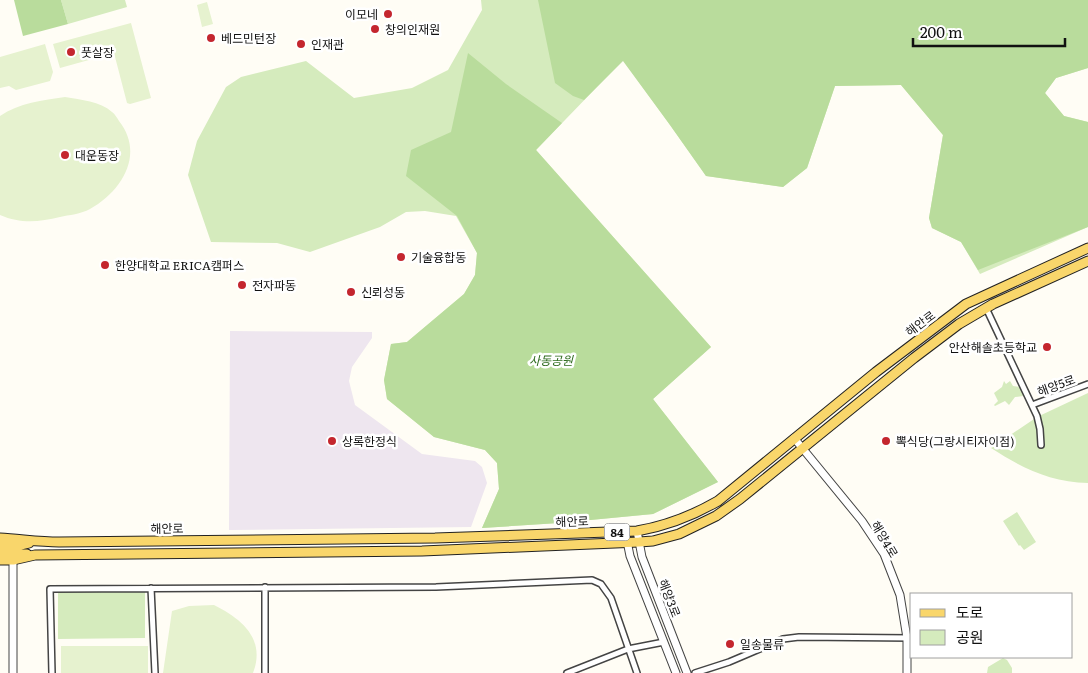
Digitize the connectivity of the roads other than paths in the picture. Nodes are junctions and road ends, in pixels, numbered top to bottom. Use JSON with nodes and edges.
{"nodes":[{"id":1,"x":1088,"y":248,"type":"edge"},
{"id":2,"x":1088,"y":261,"type":"edge"},
{"id":3,"x":986,"y":308,"type":"junction"},
{"id":4,"x":1088,"y":384,"type":"edge"},
{"id":5,"x":1032,"y":405,"type":"junction"},
{"id":6,"x":794,"y":438,"type":"junction"},
{"id":7,"x":1041,"y":445,"type":"dead end"},
{"id":8,"x":802,"y":449,"type":"junction"},
{"id":9,"x":625,"y":531,"type":"junction"},
{"id":10,"x":637,"y":531,"type":"junction"},
{"id":11,"x":0,"y":538,"type":"edge"},
{"id":12,"x":34,"y":542,"type":"junction"},
{"id":13,"x":639,"y":542,"type":"junction"},
{"id":14,"x":626,"y":543,"type":"junction"},
{"id":15,"x":0,"y":547,"type":"edge"},
{"id":16,"x":0,"y":553,"type":"edge"},
{"id":17,"x":35,"y":555,"type":"junction"},
{"id":18,"x":0,"y":560,"type":"edge"},
{"id":19,"x":13,"y":560,"type":"junction"},
{"id":20,"x":151,"y":588,"type":"junction"},
{"id":21,"x":265,"y":588,"type":"junction"},
{"id":22,"x":909,"y":638,"type":"edge"},
{"id":23,"x":664,"y":642,"type":"junction"},
{"id":24,"x":628,"y":649,"type":"junction"},
{"id":25,"x":13,"y":673,"type":"edge"},
{"id":26,"x":52,"y":673,"type":"edge"},
{"id":27,"x":155,"y":673,"type":"edge"},
{"id":28,"x":264,"y":673,"type":"edge"},
{"id":29,"x":567,"y":673,"type":"edge"},
{"id":30,"x":637,"y":673,"type":"edge"},
{"id":31,"x":676,"y":673,"type":"edge"},
{"id":32,"x":687,"y":673,"type":"edge"},
{"id":33,"x":695,"y":673,"type":"edge"},
{"id":34,"x":907,"y":673,"type":"edge"}],
"edges":[{"from":1,"to":6,"type":"main road","name":"해안로","number":"84"},
{"from":2,"to":3,"type":"main road","name":"해안로","number":"84"},
{"from":3,"to":5,"type":"street"},
{"from":3,"to":8,"type":"main road","name":"해안로","number":"84"},
{"from":4,"to":5,"type":"street","name":"해양5로"},
{"from":5,"to":7,"type":"street"},
{"from":6,"to":8,"type":"street","name":"해양4로"},
{"from":6,"to":10,"type":"main road","name":"해안로","number":"84"},
{"from":8,"to":13,"type":"main road","name":"해안로","number":"84"},
{"from":8,"to":22,"type":"street","name":"해양4로"},
{"from":9,"to":10,"type":"main road","name":"해안로","number":"84"},
{"from":9,"to":12,"type":"main road","name":"해안로","number":"84"},
{"from":9,"to":14,"type":"street","name":"해양3로"},
{"from":10,"to":13,"type":"street","name":"해양3로"},
{"from":11,"to":12,"type":"main road","name":"해안로","number":"84"},
{"from":12,"to":15,"type":"main road"},
{"from":13,"to":14,"type":"main road","name":"해안로","number":"84"},
{"from":13,"to":32,"type":"street","name":"해양3로"},
{"from":14,"to":17,"type":"main road","name":"해안로","number":"84"},
{"from":14,"to":23,"type":"street","name":"해양3로"},
{"from":16,"to":17,"type":"main road"},
{"from":17,"to":19,"type":"main road","name":"해안로","number":"84"},
{"from":18,"to":19,"type":"main road","name":"해안로","number":"84"},
{"from":19,"to":25,"type":"street"},
{"from":20,"to":21,"type":"street"},
{"from":20,"to":26,"type":"street"},
{"from":20,"to":27,"type":"street"},
{"from":21,"to":24,"type":"street"},
{"from":21,"to":28,"type":"street"},
{"from":22,"to":33,"type":"street"},
{"from":22,"to":34,"type":"street","name":"해양4로"},
{"from":23,"to":24,"type":"street"},
{"from":23,"to":31,"type":"street","name":"해양3로"},
{"from":24,"to":29,"type":"street"},
{"from":24,"to":30,"type":"street"}]}
